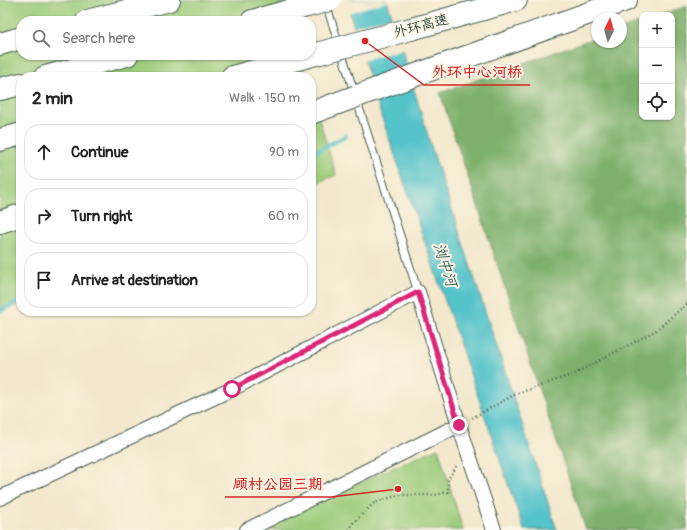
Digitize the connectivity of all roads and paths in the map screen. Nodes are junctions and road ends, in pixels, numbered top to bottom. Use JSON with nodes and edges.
{"nodes":[{"id":1,"x":169,"y":0,"type":"edge"},
{"id":2,"x":330,"y":0,"type":"edge"},
{"id":3,"x":516,"y":0,"type":"edge"},
{"id":4,"x":626,"y":0,"type":"edge"},
{"id":5,"x":316,"y":3,"type":"edge"},
{"id":6,"x":107,"y":16,"type":"edge"},
{"id":7,"x":270,"y":16,"type":"edge"},
{"id":8,"x":16,"y":39,"type":"edge"},
{"id":9,"x":0,"y":44,"type":"edge"},
{"id":10,"x":316,"y":54,"type":"edge"},
{"id":11,"x":108,"y":60,"type":"edge"},
{"id":12,"x":294,"y":60,"type":"edge"},
{"id":13,"x":63,"y":72,"type":"edge"},
{"id":14,"x":250,"y":72,"type":"edge"},
{"id":15,"x":16,"y":85,"type":"edge"},
{"id":16,"x":0,"y":89,"type":"edge"},
{"id":17,"x":316,"y":110,"type":"edge"},
{"id":18,"x":16,"y":135,"type":"edge"},
{"id":19,"x":0,"y":140,"type":"edge"},
{"id":20,"x":16,"y":217,"type":"edge"},
{"id":21,"x":0,"y":222,"type":"edge"},
{"id":22,"x":418,"y":292,"type":"junction"},
{"id":23,"x":687,"y":304,"type":"edge"},
{"id":24,"x":462,"y":423,"type":"junction"},
{"id":25,"x":470,"y":456,"type":"junction"},
{"id":26,"x":0,"y":498,"type":"edge"},
{"id":27,"x":247,"y":530,"type":"edge"},
{"id":28,"x":349,"y":530,"type":"edge"},
{"id":29,"x":494,"y":530,"type":"edge"}],
"edges":[{"from":1,"to":6,"type":"highway"},
{"from":2,"to":5,"type":"highway","bridge":true},
{"from":3,"to":10,"type":"highway","name":"外环高速","bridge":true},
{"from":4,"to":17,"type":"highway","bridge":true},
{"from":5,"to":7,"type":"highway"},
{"from":5,"to":22,"type":"lane"},
{"from":8,"to":9,"type":"highway"},
{"from":11,"to":13,"type":"highway"},
{"from":12,"to":14,"type":"highway","name":"外环高速","bridge":true},
{"from":15,"to":16,"type":"highway"},
{"from":18,"to":19,"type":"highway"},
{"from":20,"to":21,"type":"highway"},
{"from":22,"to":24,"type":"street"},
{"from":22,"to":26,"type":"street"},
{"from":23,"to":24,"type":"path"},
{"from":24,"to":25,"type":"street"},
{"from":24,"to":27,"type":"street"},
{"from":25,"to":28,"type":"path"},
{"from":25,"to":29,"type":"street"}]}
